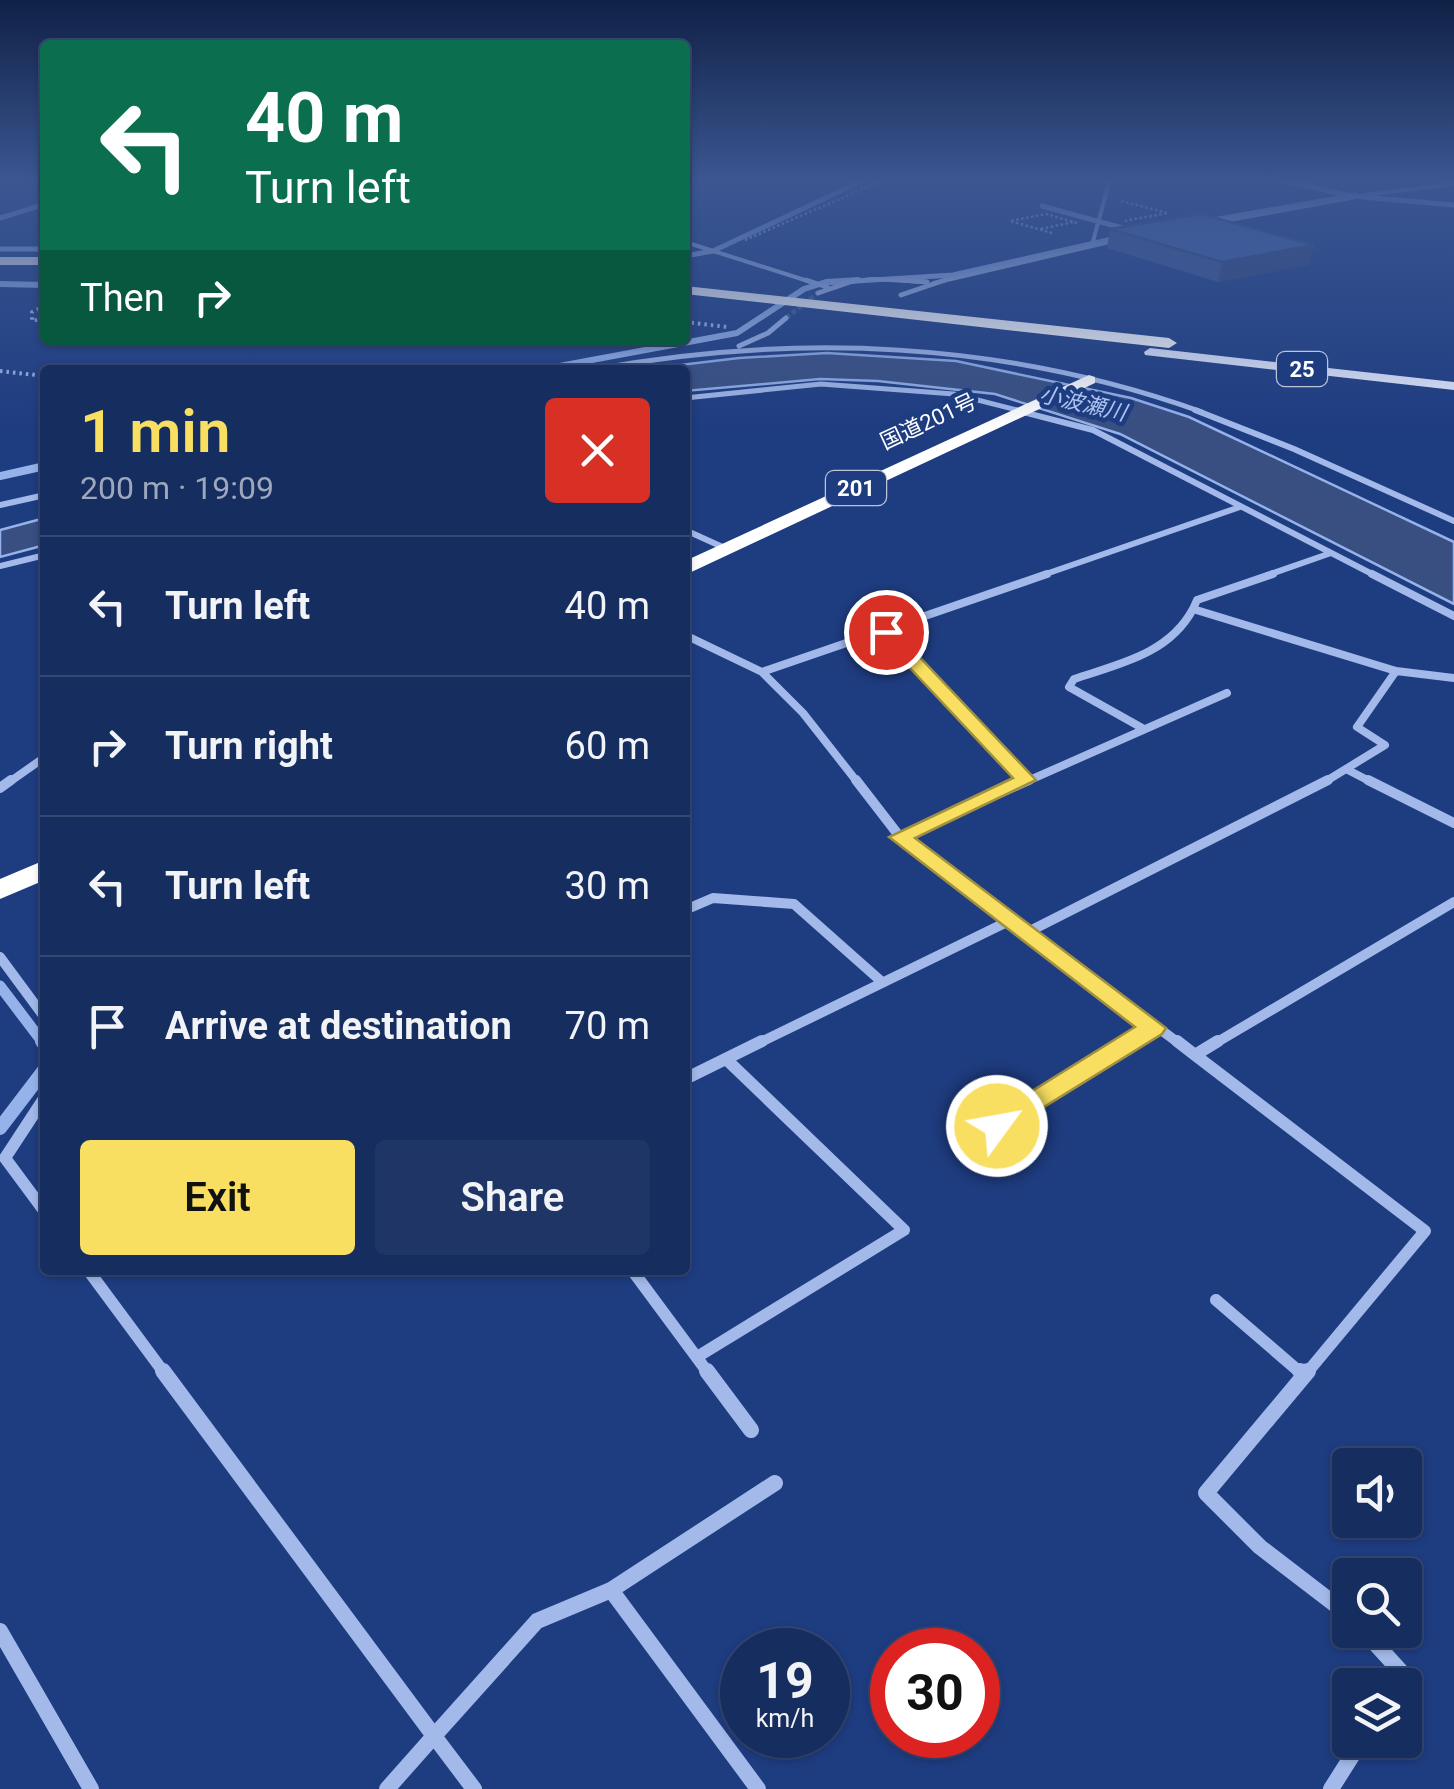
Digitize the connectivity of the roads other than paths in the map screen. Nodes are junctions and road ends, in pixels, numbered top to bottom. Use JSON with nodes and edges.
{"nodes":[{"id":1,"x":756,"y":262,"type":"edge"},
{"id":2,"x":1019,"y":262,"type":"edge"},
{"id":3,"x":933,"y":283,"type":"junction"},
{"id":4,"x":827,"y":287,"type":"junction"},
{"id":5,"x":818,"y":293,"type":"tunnel mouth"},
{"id":6,"x":690,"y":294,"type":"edge"},
{"id":7,"x":690,"y":294,"type":"edge"},
{"id":8,"x":901,"y":295,"type":"dead end"},
{"id":9,"x":786,"y":318,"type":"tunnel mouth"},
{"id":10,"x":1169,"y":343,"type":"joint"},
{"id":11,"x":734,"y":349,"type":"junction"},
{"id":12,"x":1150,"y":352,"type":"joint"},
{"id":13,"x":624,"y":365,"type":"edge"},
{"id":14,"x":1454,"y":376,"type":"edge"},
{"id":15,"x":1088,"y":380,"type":"dead end"},
{"id":16,"x":1454,"y":386,"type":"edge"},
{"id":17,"x":690,"y":397,"type":"edge"},
{"id":18,"x":1024,"y":409,"type":"junction"},
{"id":19,"x":40,"y":495,"type":"edge"},
{"id":20,"x":0,"y":505,"type":"edge"},
{"id":21,"x":1240,"y":507,"type":"junction"},
{"id":22,"x":1454,"y":520,"type":"edge"},
{"id":23,"x":690,"y":532,"type":"edge"},
{"id":24,"x":726,"y":549,"type":"junction"},
{"id":25,"x":1331,"y":553,"type":"junction"},
{"id":26,"x":40,"y":556,"type":"edge"},
{"id":27,"x":0,"y":566,"type":"edge"},
{"id":28,"x":690,"y":566,"type":"edge"},
{"id":29,"x":1193,"y":609,"type":"junction"},
{"id":30,"x":1454,"y":616,"type":"edge"},
{"id":31,"x":886,"y":632,"type":"junction"},
{"id":32,"x":690,"y":637,"type":"edge"},
{"id":33,"x":1396,"y":671,"type":"junction"},
{"id":34,"x":762,"y":672,"type":"junction"},
{"id":35,"x":1454,"y":678,"type":"edge"},
{"id":36,"x":1227,"y":693,"type":"dead end"},
{"id":37,"x":1144,"y":729,"type":"junction"},
{"id":38,"x":40,"y":760,"type":"edge"},
{"id":39,"x":1348,"y":770,"type":"junction"},
{"id":40,"x":1026,"y":780,"type":"junction"},
{"id":41,"x":0,"y":788,"type":"edge"},
{"id":42,"x":1454,"y":823,"type":"edge"},
{"id":43,"x":900,"y":837,"type":"junction"},
{"id":44,"x":40,"y":871,"type":"edge"},
{"id":45,"x":0,"y":890,"type":"edge"},
{"id":46,"x":1454,"y":902,"type":"edge"},
{"id":47,"x":690,"y":908,"type":"edge"},
{"id":48,"x":1012,"y":920,"type":"junction"},
{"id":49,"x":1028,"y":932,"type":"junction"},
{"id":50,"x":0,"y":957,"type":"edge"},
{"id":51,"x":882,"y":982,"type":"junction"},
{"id":52,"x":40,"y":1011,"type":"edge"},
{"id":53,"x":1153,"y":1028,"type":"junction"},
{"id":54,"x":1195,"y":1055,"type":"junction"},
{"id":55,"x":727,"y":1060,"type":"junction"},
{"id":56,"x":690,"y":1077,"type":"edge"},
{"id":57,"x":40,"y":1105,"type":"edge"},
{"id":58,"x":997,"y":1126,"type":"dead end"},
{"id":59,"x":2,"y":1161,"type":"edge"},
{"id":60,"x":40,"y":1206,"type":"edge"},
{"id":61,"x":92,"y":1275,"type":"edge"},
{"id":62,"x":636,"y":1275,"type":"edge"},
{"id":63,"x":1216,"y":1300,"type":"dead end"},
{"id":64,"x":697,"y":1357,"type":"junction"},
{"id":65,"x":1304,"y":1374,"type":"junction"},
{"id":66,"x":751,"y":1430,"type":"dead end"},
{"id":67,"x":775,"y":1484,"type":"dead end"},
{"id":68,"x":611,"y":1590,"type":"junction"},
{"id":69,"x":1332,"y":1602,"type":"edge"},
{"id":70,"x":0,"y":1631,"type":"edge"},
{"id":71,"x":1379,"y":1648,"type":"edge"},
{"id":72,"x":1398,"y":1668,"type":"edge"},
{"id":73,"x":434,"y":1736,"type":"junction"},
{"id":74,"x":1351,"y":1758,"type":"edge"},
{"id":75,"x":91,"y":1789,"type":"edge"},
{"id":76,"x":387,"y":1789,"type":"edge"},
{"id":77,"x":474,"y":1789,"type":"edge"},
{"id":78,"x":758,"y":1789,"type":"edge"},
{"id":79,"x":1331,"y":1789,"type":"edge"}],
"edges":[{"from":1,"to":4,"type":"street"},
{"from":2,"to":3,"type":"street"},
{"from":3,"to":4,"type":"street"},
{"from":3,"to":8,"type":"street"},
{"from":4,"to":5,"type":"street"},
{"from":6,"to":10,"type":"highway"},
{"from":7,"to":12,"type":"highway"},
{"from":9,"to":11,"type":"street"},
{"from":10,"to":14,"type":"main road","number":"25"},
{"from":11,"to":13,"type":"street"},
{"from":11,"to":22,"type":"street"},
{"from":12,"to":16,"type":"main road","number":"25"},
{"from":15,"to":18,"type":"highway","name":"国道201号","number":"201"},
{"from":17,"to":18,"type":"street"},
{"from":18,"to":21,"type":"street"},
{"from":18,"to":24,"type":"highway","name":"国道201号","number":"201"},
{"from":19,"to":20,"type":"street"},
{"from":21,"to":25,"type":"street"},
{"from":21,"to":31,"type":"street"},
{"from":23,"to":24,"type":"street"},
{"from":24,"to":28,"type":"highway","name":"国道201号","number":"201"},
{"from":25,"to":29,"type":"street"},
{"from":25,"to":30,"type":"street"},
{"from":26,"to":27,"type":"street"},
{"from":29,"to":33,"type":"street"},
{"from":29,"to":37,"type":"street"},
{"from":31,"to":34,"type":"street"},
{"from":31,"to":40,"type":"street"},
{"from":32,"to":34,"type":"street"},
{"from":33,"to":35,"type":"street"},
{"from":33,"to":39,"type":"street"},
{"from":34,"to":43,"type":"street"},
{"from":36,"to":37,"type":"street"},
{"from":37,"to":40,"type":"street"},
{"from":38,"to":41,"type":"street"},
{"from":39,"to":42,"type":"street"},
{"from":39,"to":49,"type":"street"},
{"from":40,"to":43,"type":"street"},
{"from":43,"to":48,"type":"street"},
{"from":44,"to":45,"type":"highway"},
{"from":46,"to":54,"type":"street"},
{"from":47,"to":51,"type":"street"},
{"from":48,"to":49,"type":"street"},
{"from":48,"to":51,"type":"street"},
{"from":49,"to":53,"type":"street"},
{"from":50,"to":52,"type":"street"},
{"from":51,"to":55,"type":"street"},
{"from":53,"to":54,"type":"street"},
{"from":53,"to":58,"type":"street"},
{"from":54,"to":65,"type":"street"},
{"from":55,"to":56,"type":"street"},
{"from":55,"to":64,"type":"street"},
{"from":57,"to":59,"type":"street"},
{"from":59,"to":60,"type":"street"},
{"from":61,"to":73,"type":"street"},
{"from":62,"to":64,"type":"street"},
{"from":63,"to":65,"type":"street"},
{"from":64,"to":66,"type":"street"},
{"from":65,"to":69,"type":"street"},
{"from":67,"to":68,"type":"street"},
{"from":68,"to":73,"type":"street"},
{"from":68,"to":78,"type":"street"},
{"from":70,"to":75,"type":"street"},
{"from":71,"to":72,"type":"street"},
{"from":73,"to":76,"type":"street"},
{"from":73,"to":77,"type":"street"},
{"from":74,"to":79,"type":"street"}]}
